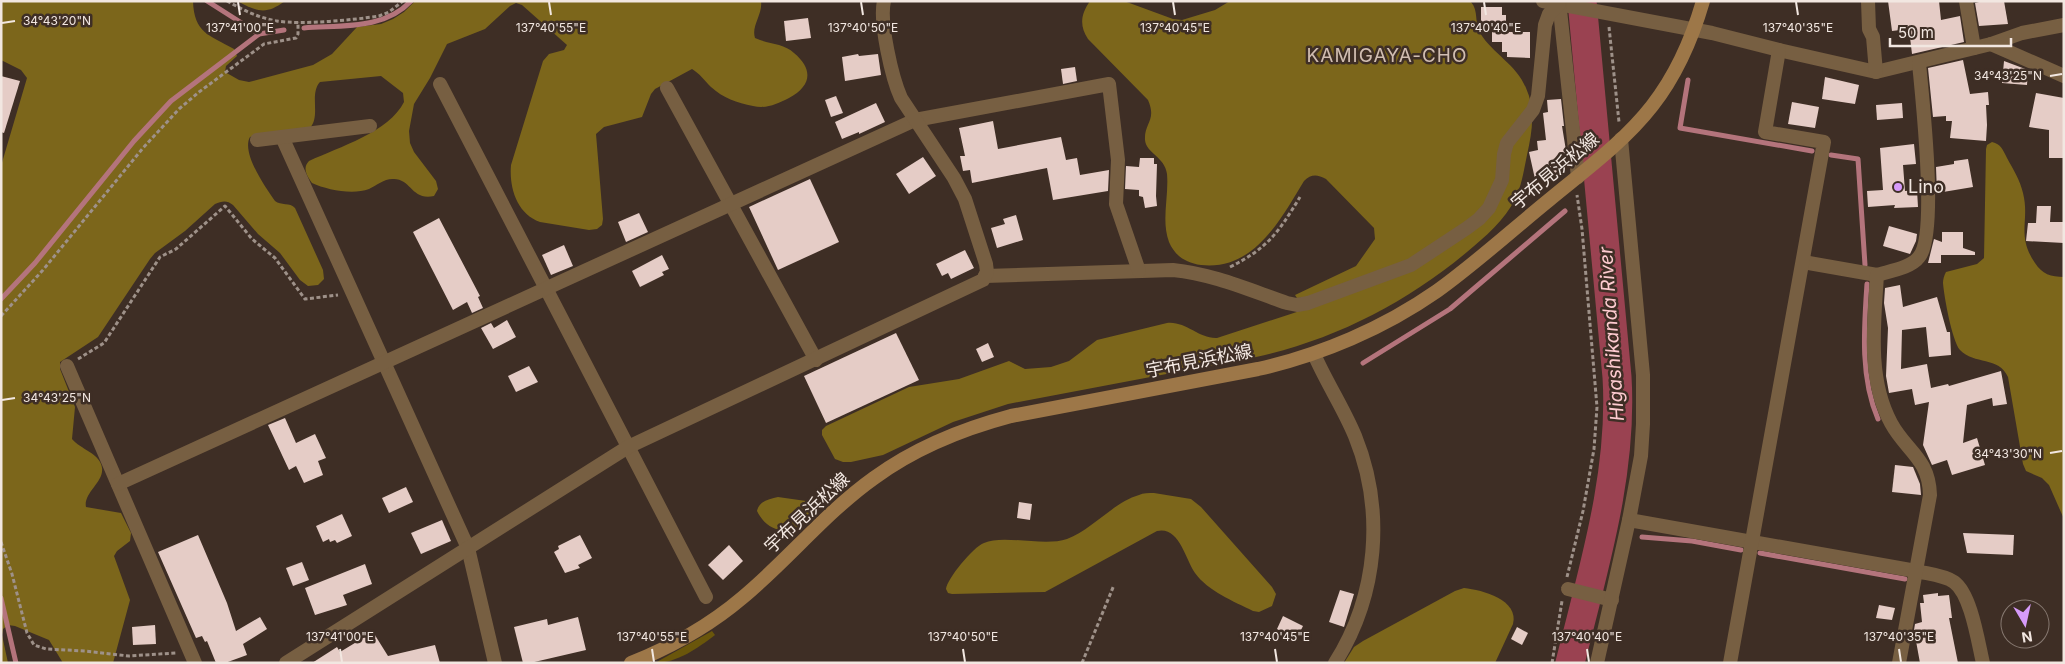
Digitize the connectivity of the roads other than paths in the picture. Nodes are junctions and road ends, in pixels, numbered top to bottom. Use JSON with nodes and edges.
{"nodes":[{"id":1,"x":884,"y":1,"type":"edge"},
{"id":2,"x":1543,"y":1,"type":"edge"},
{"id":3,"x":1703,"y":1,"type":"edge"},
{"id":4,"x":1868,"y":1,"type":"edge"},
{"id":5,"x":1966,"y":1,"type":"edge"},
{"id":6,"x":1561,"y":4,"type":"edge"},
{"id":7,"x":2064,"y":24,"type":"edge"},
{"id":8,"x":1694,"y":30,"type":"junction"},
{"id":9,"x":1990,"y":44,"type":"junction"},
{"id":10,"x":1974,"y":48,"type":"junction"},
{"id":11,"x":1780,"y":50,"type":"junction"},
{"id":12,"x":1919,"y":62,"type":"junction"},
{"id":13,"x":1876,"y":72,"type":"junction"},
{"id":14,"x":2064,"y":76,"type":"edge"},
{"id":15,"x":440,"y":84,"type":"dead end"},
{"id":16,"x":667,"y":88,"type":"dead end"},
{"id":17,"x":915,"y":120,"type":"junction"},
{"id":18,"x":370,"y":126,"type":"dead end"},
{"id":19,"x":282,"y":137,"type":"junction"},
{"id":20,"x":257,"y":140,"type":"dead end"},
{"id":21,"x":1618,"y":142,"type":"junction"},
{"id":22,"x":1577,"y":177,"type":"junction"},
{"id":23,"x":731,"y":204,"type":"junction"},
{"id":24,"x":1803,"y":262,"type":"junction"},
{"id":25,"x":1139,"y":271,"type":"junction"},
{"id":26,"x":1877,"y":275,"type":"junction"},
{"id":27,"x":986,"y":276,"type":"junction"},
{"id":28,"x":546,"y":289,"type":"junction"},
{"id":29,"x":1314,"y":354,"type":"junction"},
{"id":30,"x":816,"y":360,"type":"junction"},
{"id":31,"x":384,"y":363,"type":"junction"},
{"id":32,"x":67,"y":366,"type":"road end"},
{"id":33,"x":628,"y":448,"type":"junction"},
{"id":34,"x":118,"y":484,"type":"junction"},
{"id":35,"x":1630,"y":520,"type":"junction"},
{"id":36,"x":1752,"y":542,"type":"junction"},
{"id":37,"x":468,"y":548,"type":"junction"},
{"id":38,"x":1916,"y":571,"type":"junction"},
{"id":39,"x":1566,"y":588,"type":"road end"},
{"id":40,"x":706,"y":597,"type":"dead end"},
{"id":41,"x":1610,"y":599,"type":"junction"},
{"id":42,"x":195,"y":663,"type":"edge"},
{"id":43,"x":286,"y":663,"type":"edge"},
{"id":44,"x":495,"y":663,"type":"edge"},
{"id":45,"x":631,"y":663,"type":"edge"},
{"id":46,"x":1335,"y":663,"type":"edge"},
{"id":47,"x":1596,"y":663,"type":"edge"},
{"id":48,"x":1730,"y":663,"type":"edge"},
{"id":49,"x":1900,"y":663,"type":"edge"},
{"id":50,"x":1983,"y":663,"type":"edge"}],
"edges":[{"from":1,"to":17,"type":"street"},
{"from":2,"to":6,"type":"street"},
{"from":3,"to":8,"type":"main road","name":"宇布見浜松線"},
{"from":4,"to":13,"type":"street"},
{"from":5,"to":10,"type":"street"},
{"from":6,"to":8,"type":"street"},
{"from":6,"to":22,"type":"street"},
{"from":6,"to":25,"type":"street"},
{"from":7,"to":9,"type":"street"},
{"from":8,"to":11,"type":"street"},
{"from":8,"to":21,"type":"main road","name":"宇布見浜松線"},
{"from":9,"to":10,"type":"street"},
{"from":9,"to":14,"type":"street"},
{"from":10,"to":12,"type":"street"},
{"from":11,"to":13,"type":"street"},
{"from":11,"to":24,"type":"street"},
{"from":12,"to":13,"type":"street"},
{"from":12,"to":26,"type":"street"},
{"from":15,"to":28,"type":"street"},
{"from":16,"to":23,"type":"street"},
{"from":17,"to":23,"type":"street"},
{"from":17,"to":25,"type":"street"},
{"from":17,"to":27,"type":"street"},
{"from":18,"to":19,"type":"street"},
{"from":19,"to":20,"type":"street"},
{"from":19,"to":31,"type":"street"},
{"from":21,"to":22,"type":"main road","name":"宇布見浜松線"},
{"from":21,"to":35,"type":"street"},
{"from":22,"to":29,"type":"main road","name":"宇布見浜松線"},
{"from":23,"to":28,"type":"street"},
{"from":23,"to":30,"type":"street"},
{"from":24,"to":26,"type":"street"},
{"from":24,"to":36,"type":"street"},
{"from":25,"to":27,"type":"street"},
{"from":26,"to":38,"type":"street"},
{"from":27,"to":30,"type":"street"},
{"from":28,"to":31,"type":"street"},
{"from":28,"to":33,"type":"street"},
{"from":29,"to":45,"type":"main road","name":"宇布見浜松線"},
{"from":29,"to":46,"type":"street"},
{"from":30,"to":33,"type":"street"},
{"from":31,"to":34,"type":"street"},
{"from":31,"to":37,"type":"street"},
{"from":32,"to":34,"type":"street"},
{"from":33,"to":37,"type":"street"},
{"from":33,"to":40,"type":"street"},
{"from":34,"to":42,"type":"street"},
{"from":35,"to":36,"type":"street"},
{"from":35,"to":41,"type":"street"},
{"from":36,"to":38,"type":"street"},
{"from":36,"to":48,"type":"street"},
{"from":37,"to":43,"type":"street"},
{"from":37,"to":44,"type":"street"},
{"from":38,"to":49,"type":"street"},
{"from":38,"to":50,"type":"street"},
{"from":39,"to":41,"type":"street"},
{"from":41,"to":47,"type":"street"}]}
